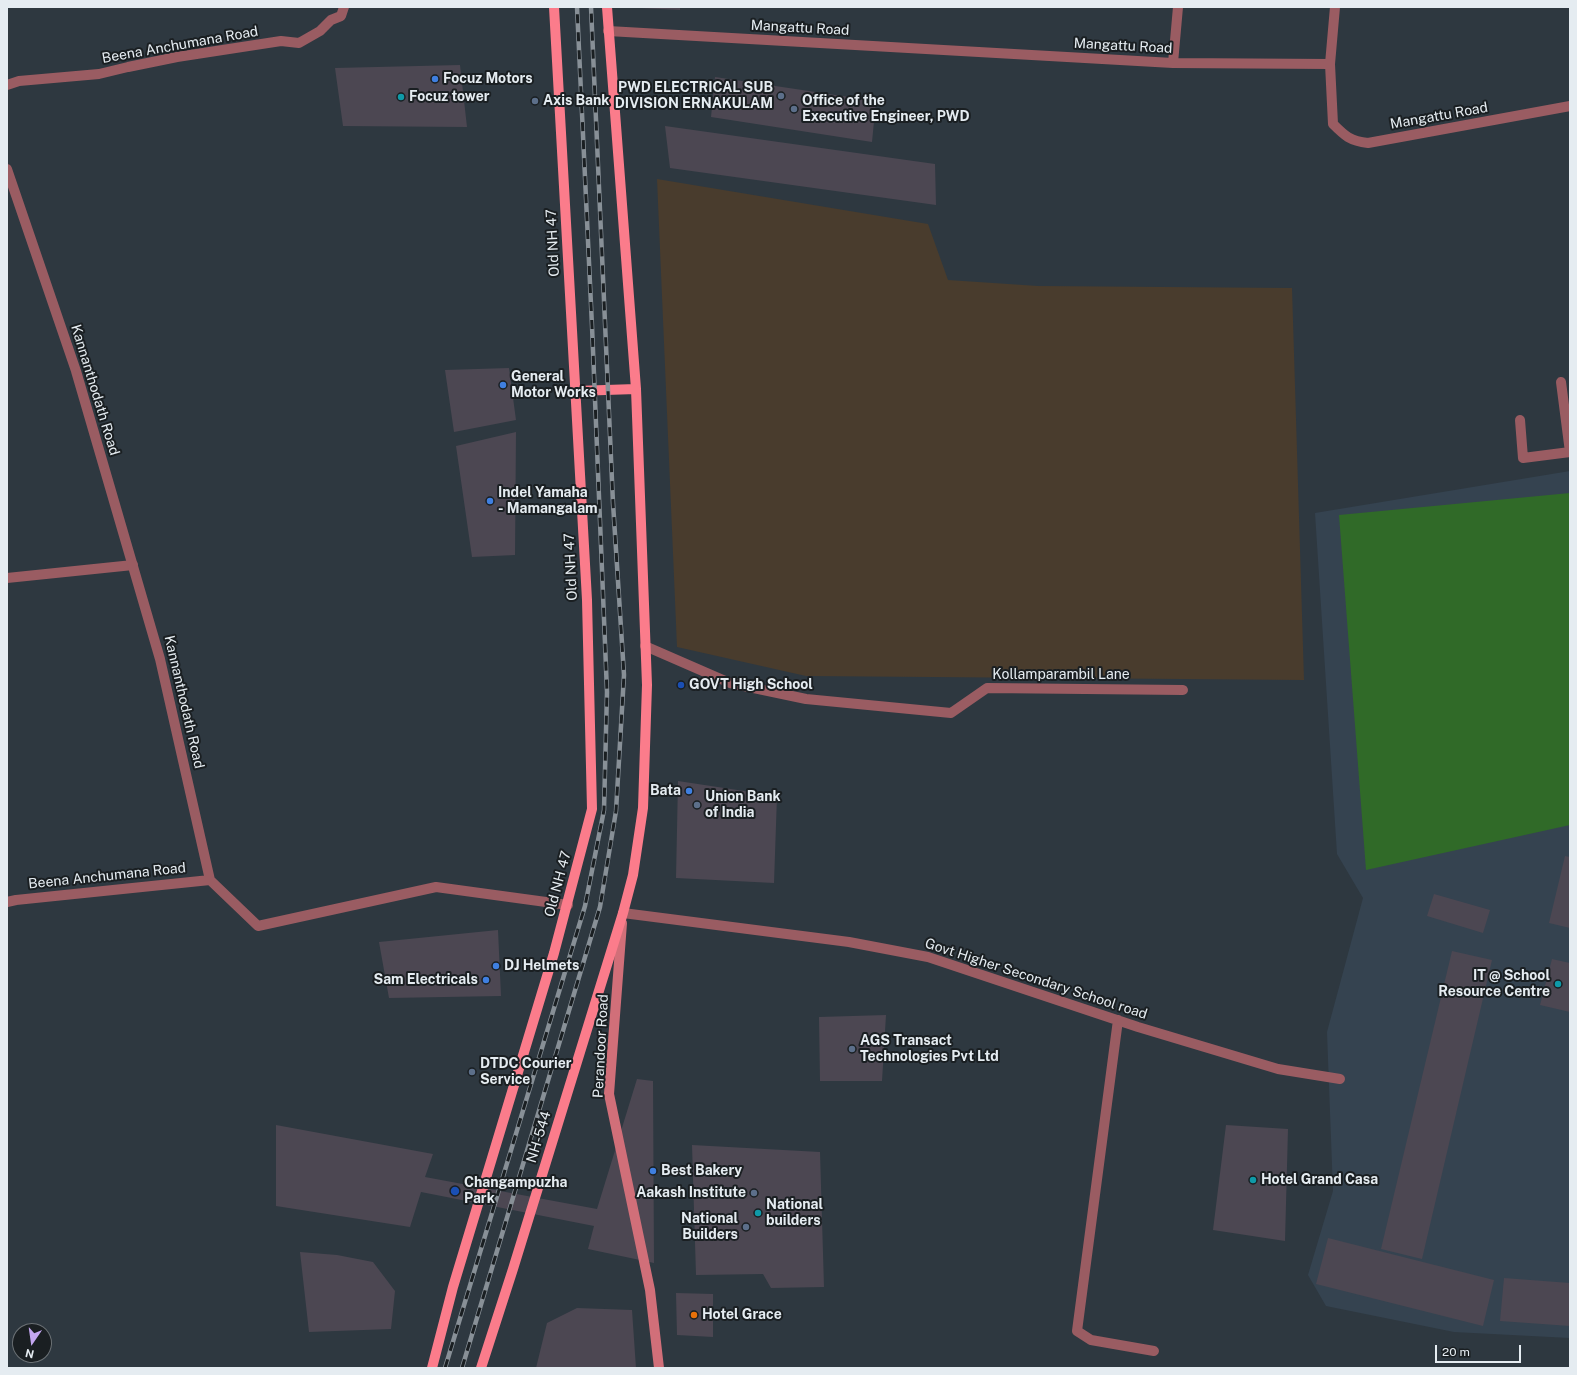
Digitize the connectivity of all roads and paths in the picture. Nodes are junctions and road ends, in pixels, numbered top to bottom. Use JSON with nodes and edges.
{"nodes":[{"id":1,"x":344,"y":7,"type":"edge"},
{"id":2,"x":554,"y":7,"type":"edge"},
{"id":3,"x":607,"y":7,"type":"edge"},
{"id":4,"x":1178,"y":7,"type":"edge"},
{"id":5,"x":1335,"y":7,"type":"edge"},
{"id":6,"x":608,"y":31,"type":"junction"},
{"id":7,"x":1173,"y":63,"type":"junction"},
{"id":8,"x":1330,"y":64,"type":"junction"},
{"id":9,"x":7,"y":85,"type":"edge"},
{"id":10,"x":1570,"y":106,"type":"edge"},
{"id":11,"x":7,"y":169,"type":"edge"},
{"id":12,"x":1561,"y":382,"type":"dead end"},
{"id":13,"x":636,"y":389,"type":"junction"},
{"id":14,"x":575,"y":391,"type":"junction"},
{"id":15,"x":1520,"y":420,"type":"dead end"},
{"id":16,"x":1570,"y":452,"type":"edge"},
{"id":17,"x":133,"y":565,"type":"junction"},
{"id":18,"x":7,"y":578,"type":"edge"},
{"id":19,"x":645,"y":646,"type":"junction"},
{"id":20,"x":1183,"y":690,"type":"dead end"},
{"id":21,"x":210,"y":880,"type":"junction"},
{"id":22,"x":7,"y":902,"type":"edge"},
{"id":23,"x":568,"y":905,"type":"junction"},
{"id":24,"x":622,"y":913,"type":"junction"},
{"id":25,"x":1118,"y":1020,"type":"junction"},
{"id":26,"x":1340,"y":1079,"type":"dead end"},
{"id":27,"x":1154,"y":1351,"type":"dead end"},
{"id":28,"x":432,"y":1368,"type":"edge"},
{"id":29,"x":481,"y":1368,"type":"edge"},
{"id":30,"x":659,"y":1368,"type":"edge"}],
"edges":[{"from":1,"to":9,"type":"street","name":"Beena Anchumana Road"},
{"from":2,"to":14,"type":"main road","name":"Old NH 47"},
{"from":3,"to":6,"type":"main road"},
{"from":4,"to":7,"type":"street"},
{"from":5,"to":8,"type":"street"},
{"from":6,"to":7,"type":"street","name":"Mangattu Road"},
{"from":6,"to":13,"type":"main road"},
{"from":7,"to":8,"type":"street","name":"Mangattu Road"},
{"from":8,"to":10,"type":"street","name":"Mangattu Road"},
{"from":11,"to":17,"type":"street","name":"Kannanthodath Road"},
{"from":12,"to":16,"type":"street"},
{"from":13,"to":14,"type":"main road"},
{"from":13,"to":19,"type":"main road"},
{"from":14,"to":23,"type":"main road","name":"Old NH 47"},
{"from":15,"to":16,"type":"street"},
{"from":17,"to":18,"type":"street"},
{"from":17,"to":21,"type":"street","name":"Kannanthodath Road"},
{"from":19,"to":20,"type":"street","name":"Kollamparambil Lane"},
{"from":19,"to":24,"type":"main road"},
{"from":21,"to":22,"type":"street","name":"Beena Anchumana Road"},
{"from":21,"to":23,"type":"street"},
{"from":23,"to":28,"type":"main road","name":"Old NH 47"},
{"from":24,"to":25,"type":"street","name":"Govt Higher Secondary School road"},
{"from":24,"to":29,"type":"main road","name":"NH-544"},
{"from":24,"to":30,"type":"main road","name":"Perandoor Road"},
{"from":25,"to":26,"type":"street","name":"Govt Higher Secondary School road"},
{"from":25,"to":27,"type":"street"}]}
